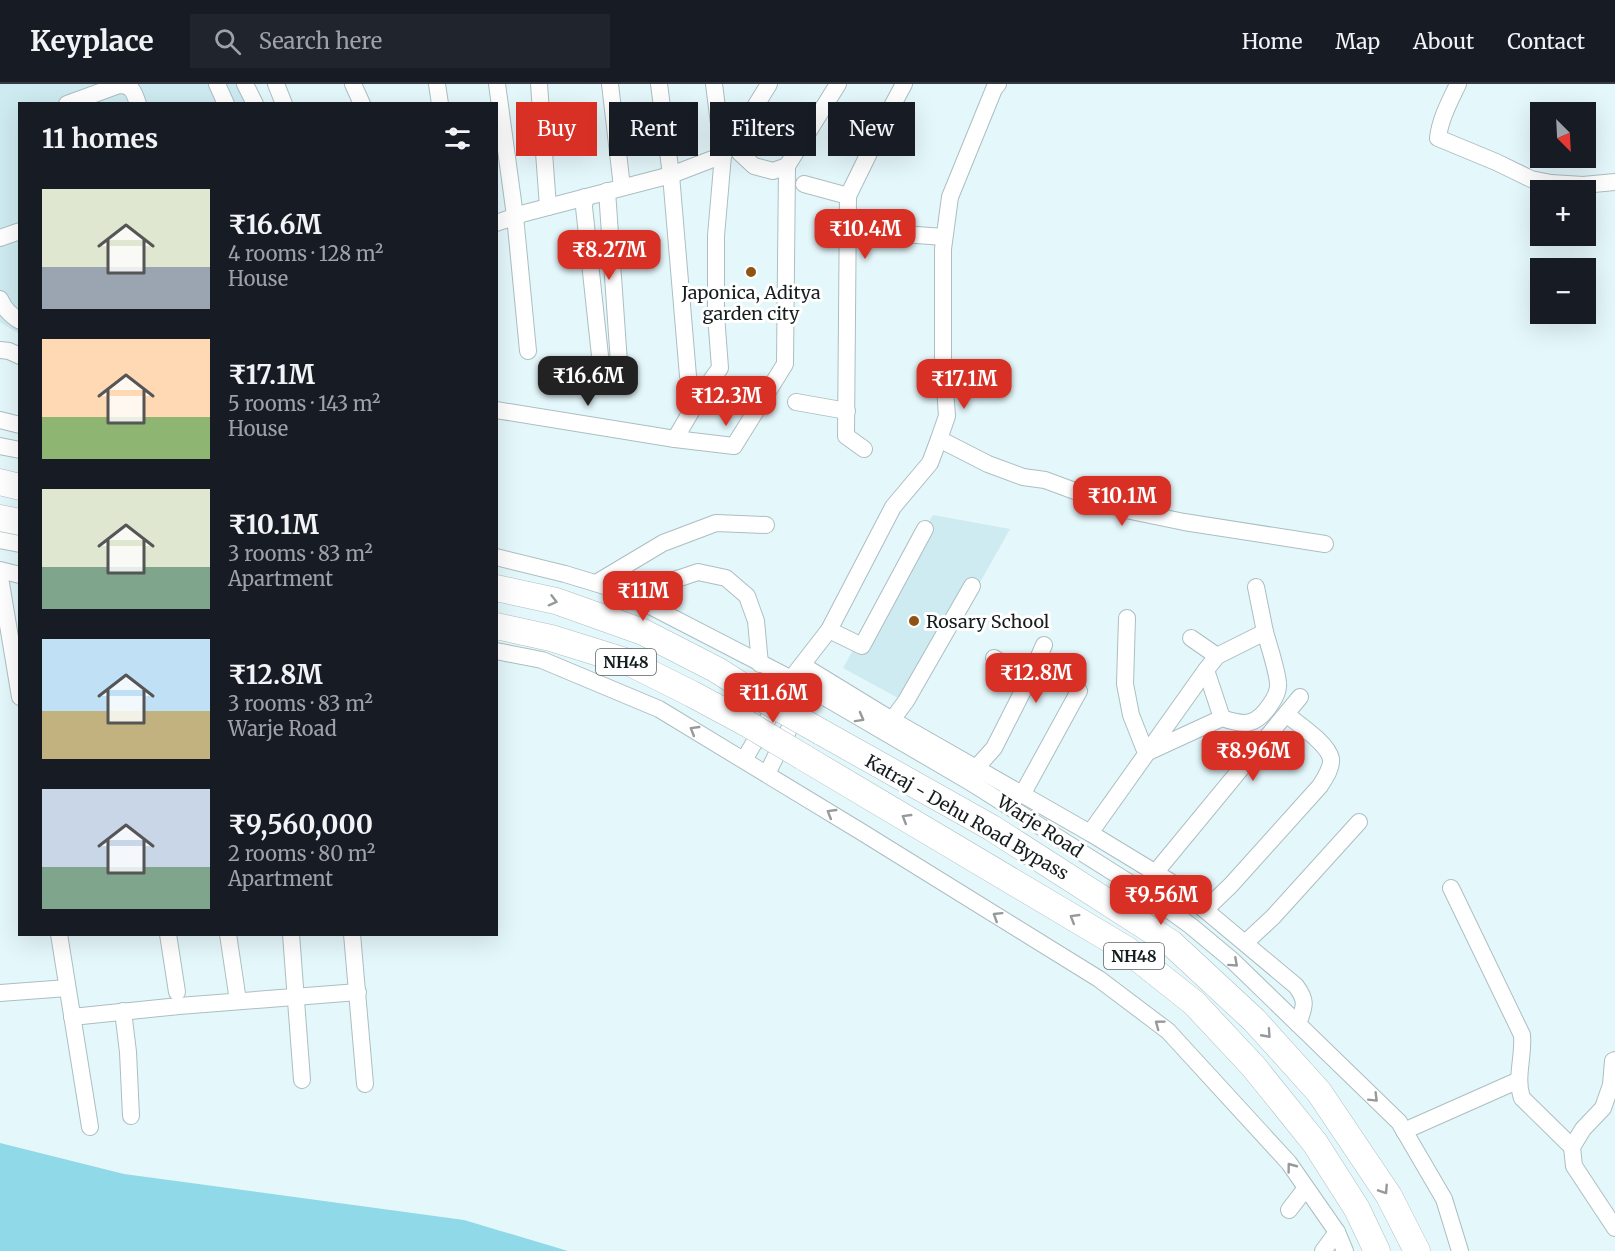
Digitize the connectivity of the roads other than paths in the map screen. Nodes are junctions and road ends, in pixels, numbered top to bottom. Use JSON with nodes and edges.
{"nodes":[{"id":1,"x":217,"y":84,"type":"edge"},
{"id":2,"x":245,"y":84,"type":"edge"},
{"id":3,"x":276,"y":84,"type":"edge"},
{"id":4,"x":353,"y":84,"type":"edge"},
{"id":5,"x":437,"y":84,"type":"edge"},
{"id":6,"x":497,"y":84,"type":"edge"},
{"id":7,"x":539,"y":84,"type":"edge"},
{"id":8,"x":610,"y":84,"type":"edge"},
{"id":9,"x":659,"y":84,"type":"edge"},
{"id":10,"x":714,"y":84,"type":"edge"},
{"id":11,"x":769,"y":84,"type":"edge"},
{"id":12,"x":838,"y":84,"type":"edge"},
{"id":13,"x":904,"y":84,"type":"edge"},
{"id":14,"x":998,"y":84,"type":"edge"},
{"id":15,"x":1458,"y":84,"type":"edge"},
{"id":16,"x":72,"y":102,"type":"edge"},
{"id":17,"x":137,"y":102,"type":"edge"},
{"id":18,"x":225,"y":102,"type":"edge"},
{"id":19,"x":254,"y":102,"type":"edge"},
{"id":20,"x":283,"y":102,"type":"edge"},
{"id":21,"x":361,"y":102,"type":"edge"},
{"id":22,"x":440,"y":102,"type":"edge"},
{"id":23,"x":716,"y":102,"type":"edge"},
{"id":24,"x":758,"y":102,"type":"edge"},
{"id":25,"x":816,"y":120,"type":"edge"},
{"id":26,"x":720,"y":156,"type":"edge"},
{"id":27,"x":723,"y":156,"type":"edge"},
{"id":28,"x":743,"y":156,"type":"edge"},
{"id":29,"x":793,"y":156,"type":"edge"},
{"id":30,"x":787,"y":166,"type":"junction"},
{"id":31,"x":671,"y":175,"type":"junction"},
{"id":32,"x":1615,"y":182,"type":"edge"},
{"id":33,"x":804,"y":184,"type":"dead end"},
{"id":34,"x":615,"y":189,"type":"junction"},
{"id":35,"x":848,"y":196,"type":"junction"},
{"id":36,"x":585,"y":197,"type":"junction"},
{"id":37,"x":548,"y":207,"type":"junction"},
{"id":38,"x":515,"y":216,"type":"junction"},
{"id":39,"x":498,"y":223,"type":"edge"},
{"id":40,"x":848,"y":230,"type":"junction"},
{"id":41,"x":18,"y":232,"type":"edge"},
{"id":42,"x":945,"y":237,"type":"junction"},
{"id":43,"x":0,"y":238,"type":"edge"},
{"id":44,"x":0,"y":299,"type":"edge"},
{"id":45,"x":18,"y":320,"type":"edge"},
{"id":46,"x":0,"y":350,"type":"edge"},
{"id":47,"x":528,"y":351,"type":"dead end"},
{"id":48,"x":18,"y":355,"type":"edge"},
{"id":49,"x":601,"y":365,"type":"dead end"},
{"id":50,"x":688,"y":376,"type":"dead end"},
{"id":51,"x":620,"y":377,"type":"dead end"},
{"id":52,"x":795,"y":402,"type":"dead end"},
{"id":53,"x":498,"y":410,"type":"edge"},
{"id":54,"x":847,"y":411,"type":"junction"},
{"id":55,"x":0,"y":420,"type":"edge"},
{"id":56,"x":18,"y":424,"type":"edge"},
{"id":57,"x":675,"y":439,"type":"junction"},
{"id":58,"x":939,"y":439,"type":"junction"},
{"id":59,"x":0,"y":446,"type":"edge"},
{"id":60,"x":864,"y":449,"type":"dead end"},
{"id":61,"x":18,"y":450,"type":"edge"},
{"id":62,"x":0,"y":482,"type":"edge"},
{"id":63,"x":18,"y":486,"type":"edge"},
{"id":64,"x":0,"y":518,"type":"edge"},
{"id":65,"x":18,"y":522,"type":"edge"},
{"id":66,"x":766,"y":525,"type":"dead end"},
{"id":67,"x":925,"y":529,"type":"dead end"},
{"id":68,"x":0,"y":540,"type":"edge"},
{"id":69,"x":18,"y":544,"type":"edge"},
{"id":70,"x":1325,"y":544,"type":"dead end"},
{"id":71,"x":498,"y":558,"type":"edge"},
{"id":72,"x":0,"y":570,"type":"edge"},
{"id":73,"x":18,"y":574,"type":"edge"},
{"id":74,"x":0,"y":577,"type":"edge"},
{"id":75,"x":596,"y":583,"type":"junction"},
{"id":76,"x":972,"y":586,"type":"dead end"},
{"id":77,"x":1256,"y":587,"type":"dead end"},
{"id":78,"x":498,"y":588,"type":"edge"},
{"id":79,"x":643,"y":602,"type":"junction"},
{"id":80,"x":1127,"y":618,"type":"dead end"},
{"id":81,"x":498,"y":626,"type":"edge"},
{"id":82,"x":829,"y":630,"type":"junction"},
{"id":83,"x":1265,"y":633,"type":"junction"},
{"id":84,"x":1191,"y":638,"type":"dead end"},
{"id":85,"x":1044,"y":645,"type":"dead end"},
{"id":86,"x":498,"y":651,"type":"edge"},
{"id":87,"x":1217,"y":656,"type":"junction"},
{"id":88,"x":994,"y":658,"type":"dead end"},
{"id":89,"x":760,"y":664,"type":"junction"},
{"id":90,"x":802,"y":665,"type":"junction"},
{"id":91,"x":1206,"y":670,"type":"junction"},
{"id":92,"x":1029,"y":679,"type":"junction"},
{"id":93,"x":791,"y":680,"type":"junction"},
{"id":94,"x":18,"y":684,"type":"edge"},
{"id":95,"x":809,"y":688,"type":"junction"},
{"id":96,"x":1079,"y":692,"type":"dead end"},
{"id":97,"x":1300,"y":697,"type":"dead end"},
{"id":98,"x":1286,"y":714,"type":"junction"},
{"id":99,"x":1222,"y":718,"type":"junction"},
{"id":100,"x":892,"y":720,"type":"junction"},
{"id":101,"x":1146,"y":753,"type":"junction"},
{"id":102,"x":744,"y":760,"type":"junction"},
{"id":103,"x":976,"y":768,"type":"junction"},
{"id":104,"x":767,"y":774,"type":"junction"},
{"id":105,"x":1023,"y":795,"type":"junction"},
{"id":106,"x":1359,"y":822,"type":"dead end"},
{"id":107,"x":1090,"y":833,"type":"junction"},
{"id":108,"x":1155,"y":873,"type":"junction"},
{"id":109,"x":1451,"y":888,"type":"dead end"},
{"id":110,"x":1205,"y":910,"type":"junction"},
{"id":111,"x":58,"y":936,"type":"edge"},
{"id":112,"x":168,"y":936,"type":"edge"},
{"id":113,"x":228,"y":936,"type":"edge"},
{"id":114,"x":291,"y":936,"type":"edge"},
{"id":115,"x":352,"y":936,"type":"edge"},
{"id":116,"x":1245,"y":943,"type":"junction"},
{"id":117,"x":67,"y":988,"type":"junction"},
{"id":118,"x":177,"y":992,"type":"dead end"},
{"id":119,"x":357,"y":992,"type":"junction"},
{"id":120,"x":0,"y":993,"type":"edge"},
{"id":121,"x":296,"y":997,"type":"junction"},
{"id":122,"x":238,"y":1001,"type":"junction"},
{"id":123,"x":123,"y":1011,"type":"junction"},
{"id":124,"x":72,"y":1017,"type":"junction"},
{"id":125,"x":1298,"y":1024,"type":"junction"},
{"id":126,"x":1615,"y":1060,"type":"edge"},
{"id":127,"x":302,"y":1080,"type":"dead end"},
{"id":128,"x":1519,"y":1080,"type":"junction"},
{"id":129,"x":365,"y":1084,"type":"dead end"},
{"id":130,"x":131,"y":1116,"type":"dead end"},
{"id":131,"x":90,"y":1128,"type":"dead end"},
{"id":132,"x":1404,"y":1131,"type":"junction"},
{"id":133,"x":1572,"y":1147,"type":"junction"},
{"id":134,"x":1306,"y":1188,"type":"junction"},
{"id":135,"x":1289,"y":1210,"type":"dead end"},
{"id":136,"x":1615,"y":1228,"type":"edge"},
{"id":137,"x":1337,"y":1232,"type":"junction"},
{"id":138,"x":1323,"y":1251,"type":"edge"},
{"id":139,"x":1345,"y":1251,"type":"edge"},
{"id":140,"x":1377,"y":1251,"type":"edge"},
{"id":141,"x":1417,"y":1251,"type":"edge"},
{"id":142,"x":1460,"y":1251,"type":"edge"}],
"edges":[{"from":1,"to":18,"type":"street"},
{"from":2,"to":19,"type":"street"},
{"from":3,"to":20,"type":"street"},
{"from":4,"to":21,"type":"street"},
{"from":5,"to":22,"type":"street"},
{"from":6,"to":38,"type":"street"},
{"from":7,"to":37,"type":"street"},
{"from":8,"to":34,"type":"street"},
{"from":9,"to":31,"type":"street"},
{"from":10,"to":23,"type":"street"},
{"from":11,"to":24,"type":"street"},
{"from":12,"to":25,"type":"street"},
{"from":13,"to":35,"type":"street"},
{"from":14,"to":42,"type":"street"},
{"from":15,"to":32,"type":"street"},
{"from":16,"to":17,"type":"street"},
{"from":26,"to":31,"type":"street"},
{"from":27,"to":57,"type":"street"},
{"from":28,"to":30,"type":"street"},
{"from":29,"to":30,"type":"street"},
{"from":30,"to":57,"type":"street"},
{"from":31,"to":34,"type":"street"},
{"from":31,"to":50,"type":"street"},
{"from":33,"to":35,"type":"street"},
{"from":34,"to":36,"type":"street"},
{"from":34,"to":51,"type":"street"},
{"from":35,"to":40,"type":"street"},
{"from":36,"to":37,"type":"street"},
{"from":36,"to":49,"type":"street"},
{"from":37,"to":38,"type":"street"},
{"from":38,"to":39,"type":"street"},
{"from":38,"to":47,"type":"street"},
{"from":40,"to":42,"type":"street"},
{"from":40,"to":54,"type":"street"},
{"from":41,"to":43,"type":"street"},
{"from":42,"to":58,"type":"street"},
{"from":44,"to":45,"type":"street"},
{"from":46,"to":48,"type":"street"},
{"from":52,"to":54,"type":"street"},
{"from":53,"to":57,"type":"street"},
{"from":54,"to":60,"type":"street"},
{"from":55,"to":56,"type":"street"},
{"from":58,"to":70,"type":"street"},
{"from":58,"to":82,"type":"street"},
{"from":59,"to":61,"type":"street"},
{"from":62,"to":63,"type":"highway"},
{"from":64,"to":65,"type":"highway"},
{"from":66,"to":75,"type":"street"},
{"from":67,"to":82,"type":"street"},
{"from":68,"to":69,"type":"street"},
{"from":71,"to":75,"type":"street","name":"Warje Road"},
{"from":72,"to":73,"type":"street"},
{"from":74,"to":94,"type":"street"},
{"from":75,"to":79,"type":"street","name":"Warje Road"},
{"from":76,"to":100,"type":"street"},
{"from":77,"to":83,"type":"street"},
{"from":78,"to":141,"type":"highway","name":"Katraj - Dehu Road Bypass","number":"NH48","one_way":true,"bridge":true},
{"from":79,"to":89,"type":"street","name":"Warje Road"},
{"from":79,"to":89,"type":"street"},
{"from":80,"to":101,"type":"street"},
{"from":140,"to":81,"type":"highway","name":"Katraj - Dehu Road Bypass","number":"NH48","one_way":true,"bridge":true},
{"from":82,"to":90,"type":"street"},
{"from":83,"to":87,"type":"street"},
{"from":83,"to":99,"type":"street"},
{"from":84,"to":87,"type":"street"},
{"from":85,"to":92,"type":"street"},
{"from":102,"to":86,"type":"street","one_way":true},
{"from":87,"to":91,"type":"street"},
{"from":88,"to":92,"type":"street"},
{"from":89,"to":93,"type":"street","name":"Warje Road"},
{"from":90,"to":93,"type":"street"},
{"from":90,"to":100,"type":"street"},
{"from":91,"to":99,"type":"street"},
{"from":91,"to":101,"type":"street"},
{"from":92,"to":103,"type":"street"},
{"from":93,"to":95,"type":"street","name":"Warje Road"},
{"from":93,"to":102,"type":"street"},
{"from":95,"to":104,"type":"street"},
{"from":95,"to":125,"type":"street","name":"Warje Road","one_way":true},
{"from":96,"to":105,"type":"street"},
{"from":97,"to":98,"type":"street"},
{"from":98,"to":108,"type":"street"},
{"from":98,"to":110,"type":"street"},
{"from":99,"to":101,"type":"street"},
{"from":100,"to":103,"type":"street"},
{"from":101,"to":107,"type":"street"},
{"from":102,"to":104,"type":"street"},
{"from":103,"to":105,"type":"street"},
{"from":134,"to":104,"type":"street","one_way":true},
{"from":105,"to":107,"type":"street"},
{"from":106,"to":116,"type":"street"},
{"from":107,"to":108,"type":"street"},
{"from":108,"to":110,"type":"street"},
{"from":109,"to":128,"type":"street"},
{"from":110,"to":116,"type":"street"},
{"from":111,"to":117,"type":"street"},
{"from":112,"to":118,"type":"street"},
{"from":113,"to":122,"type":"street"},
{"from":114,"to":121,"type":"street"},
{"from":115,"to":119,"type":"street"},
{"from":116,"to":125,"type":"street"},
{"from":117,"to":120,"type":"street"},
{"from":117,"to":124,"type":"street"},
{"from":119,"to":121,"type":"street"},
{"from":119,"to":129,"type":"street"},
{"from":121,"to":122,"type":"street"},
{"from":121,"to":127,"type":"street"},
{"from":122,"to":123,"type":"street"},
{"from":123,"to":124,"type":"street"},
{"from":123,"to":130,"type":"street"},
{"from":124,"to":131,"type":"street"},
{"from":125,"to":132,"type":"street","name":"Warje Road","one_way":true},
{"from":126,"to":133,"type":"street"},
{"from":128,"to":132,"type":"street"},
{"from":128,"to":133,"type":"street"},
{"from":132,"to":142,"type":"street","name":"Warje Road"},
{"from":133,"to":136,"type":"street"},
{"from":134,"to":135,"type":"street"},
{"from":134,"to":137,"type":"street"},
{"from":137,"to":138,"type":"street"},
{"from":137,"to":139,"type":"street"}]}
